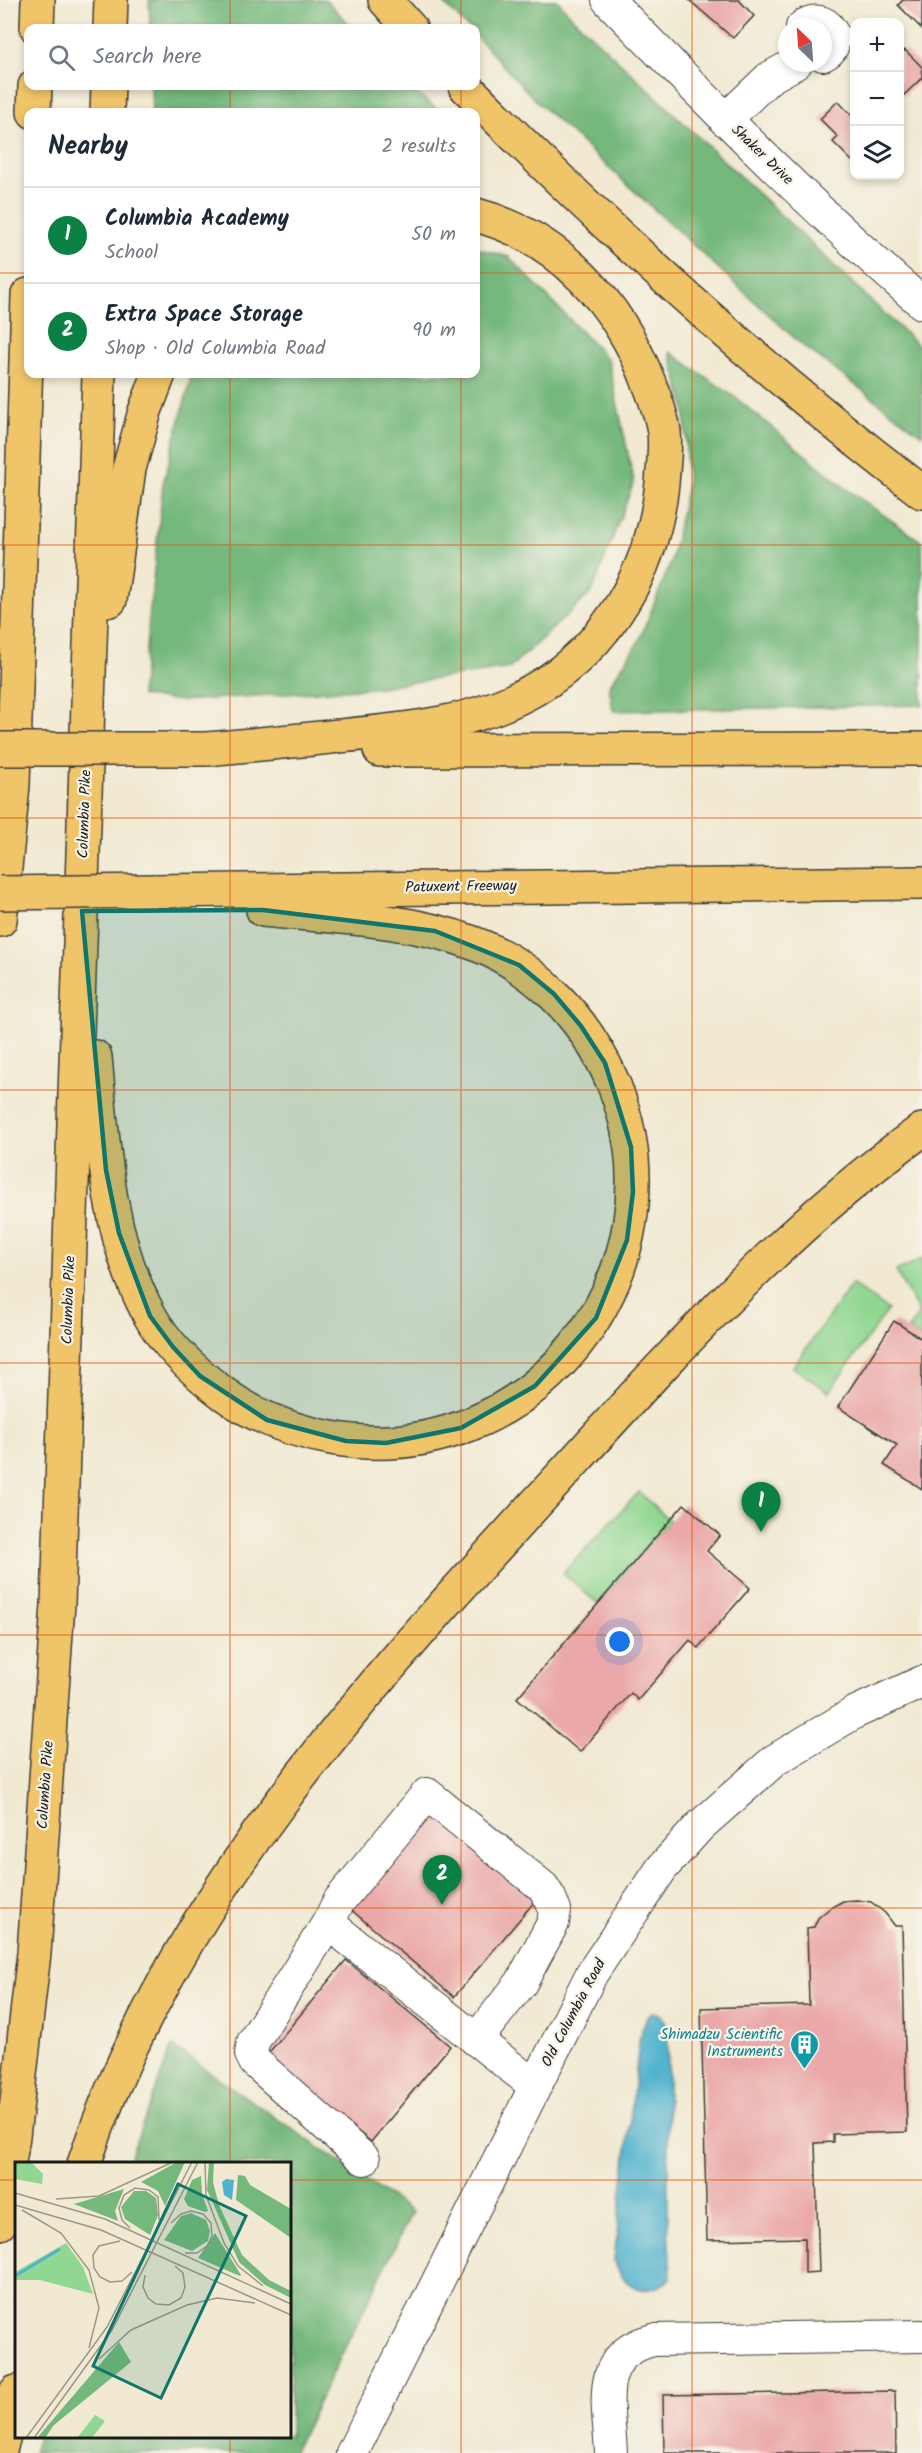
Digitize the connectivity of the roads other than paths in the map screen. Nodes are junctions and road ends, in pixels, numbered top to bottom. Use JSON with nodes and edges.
{"nodes":[{"id":1,"x":38,"y":0,"type":"edge"},
{"id":2,"x":111,"y":0,"type":"edge"},
{"id":3,"x":385,"y":0,"type":"edge"},
{"id":4,"x":608,"y":0,"type":"edge"},
{"id":5,"x":37,"y":24,"type":"edge"},
{"id":6,"x":110,"y":24,"type":"edge"},
{"id":7,"x":406,"y":24,"type":"edge"},
{"id":8,"x":832,"y":32,"type":"edge"},
{"id":9,"x":832,"y":47,"type":"edge"},
{"id":10,"x":780,"y":72,"type":"edge"},
{"id":11,"x":35,"y":90,"type":"edge"},
{"id":12,"x":108,"y":90,"type":"edge"},
{"id":13,"x":469,"y":90,"type":"edge"},
{"id":14,"x":34,"y":108,"type":"edge"},
{"id":15,"x":107,"y":108,"type":"edge"},
{"id":16,"x":725,"y":120,"type":"junction"},
{"id":17,"x":480,"y":216,"type":"edge"},
{"id":18,"x":922,"y":303,"type":"edge"},
{"id":19,"x":25,"y":378,"type":"edge"},
{"id":20,"x":99,"y":378,"type":"edge"},
{"id":21,"x":157,"y":378,"type":"edge"},
{"id":22,"x":922,"y":492,"type":"edge"},
{"id":23,"x":0,"y":640,"type":"edge"},
{"id":24,"x":0,"y":749,"type":"edge"},
{"id":25,"x":207,"y":749,"type":"junction"},
{"id":26,"x":922,"y":749,"type":"edge"},
{"id":27,"x":86,"y":783,"type":"junction"},
{"id":28,"x":13,"y":785,"type":"junction"},
{"id":29,"x":922,"y":883,"type":"edge"},
{"id":30,"x":828,"y":885,"type":"junction"},
{"id":31,"x":0,"y":893,"type":"edge"},
{"id":32,"x":153,"y":901,"type":"junction"},
{"id":33,"x":263,"y":910,"type":"junction"},
{"id":34,"x":0,"y":912,"type":"edge"},
{"id":35,"x":0,"y":920,"type":"edge"},
{"id":36,"x":82,"y":924,"type":"junction"},
{"id":37,"x":922,"y":1130,"type":"edge"},
{"id":38,"x":922,"y":1682,"type":"edge"},
{"id":39,"x":328,"y":1923,"type":"junction"},
{"id":40,"x":476,"y":2040,"type":"junction"},
{"id":41,"x":536,"y":2086,"type":"junction"},
{"id":42,"x":364,"y":2159,"type":"dead end"},
{"id":43,"x":84,"y":2162,"type":"edge"},
{"id":44,"x":0,"y":2223,"type":"edge"},
{"id":45,"x":922,"y":2336,"type":"edge"},
{"id":46,"x":15,"y":2395,"type":"edge"},
{"id":47,"x":0,"y":2450,"type":"edge"},
{"id":48,"x":352,"y":2453,"type":"edge"},
{"id":49,"x":611,"y":2453,"type":"edge"}],
"edges":[{"from":1,"to":5,"type":"highway"},
{"from":2,"to":6,"type":"highway"},
{"from":3,"to":7,"type":"highway"},
{"from":4,"to":16,"type":"street","name":"Shaker Drive"},
{"from":8,"to":9,"type":"street"},
{"from":10,"to":16,"type":"street"},
{"from":11,"to":14,"type":"highway"},
{"from":12,"to":15,"type":"highway"},
{"from":13,"to":22,"type":"highway"},
{"from":16,"to":18,"type":"street","name":"Shaker Drive"},
{"from":17,"to":25,"type":"highway"},
{"from":19,"to":28,"type":"highway"},
{"from":20,"to":27,"type":"highway","name":"Columbia Pike"},
{"from":21,"to":27,"type":"highway"},
{"from":23,"to":28,"type":"highway"},
{"from":24,"to":25,"type":"highway","bridge":true},
{"from":25,"to":26,"type":"highway"},
{"from":27,"to":36,"type":"highway","name":"Columbia Pike"},
{"from":28,"to":35,"type":"highway"},
{"from":29,"to":30,"type":"highway","name":"Patuxent Freeway"},
{"from":30,"to":32,"type":"highway","name":"Patuxent Freeway"},
{"from":30,"to":33,"type":"highway"},
{"from":31,"to":32,"type":"highway","name":"Patuxent Freeway","bridge":true},
{"from":32,"to":33,"type":"highway"},
{"from":32,"to":34,"type":"highway"},
{"from":33,"to":36,"type":"highway"},
{"from":36,"to":44,"type":"highway","name":"Columbia Pike"},
{"from":37,"to":43,"type":"highway"},
{"from":38,"to":41,"type":"street","name":"Old Columbia Road"},
{"from":39,"to":40,"type":"street"},
{"from":39,"to":40,"type":"street"},
{"from":39,"to":42,"type":"street"},
{"from":40,"to":41,"type":"street"},
{"from":41,"to":48,"type":"street","name":"Old Columbia Road"},
{"from":45,"to":49,"type":"street"},
{"from":46,"to":47,"type":"highway"}]}
